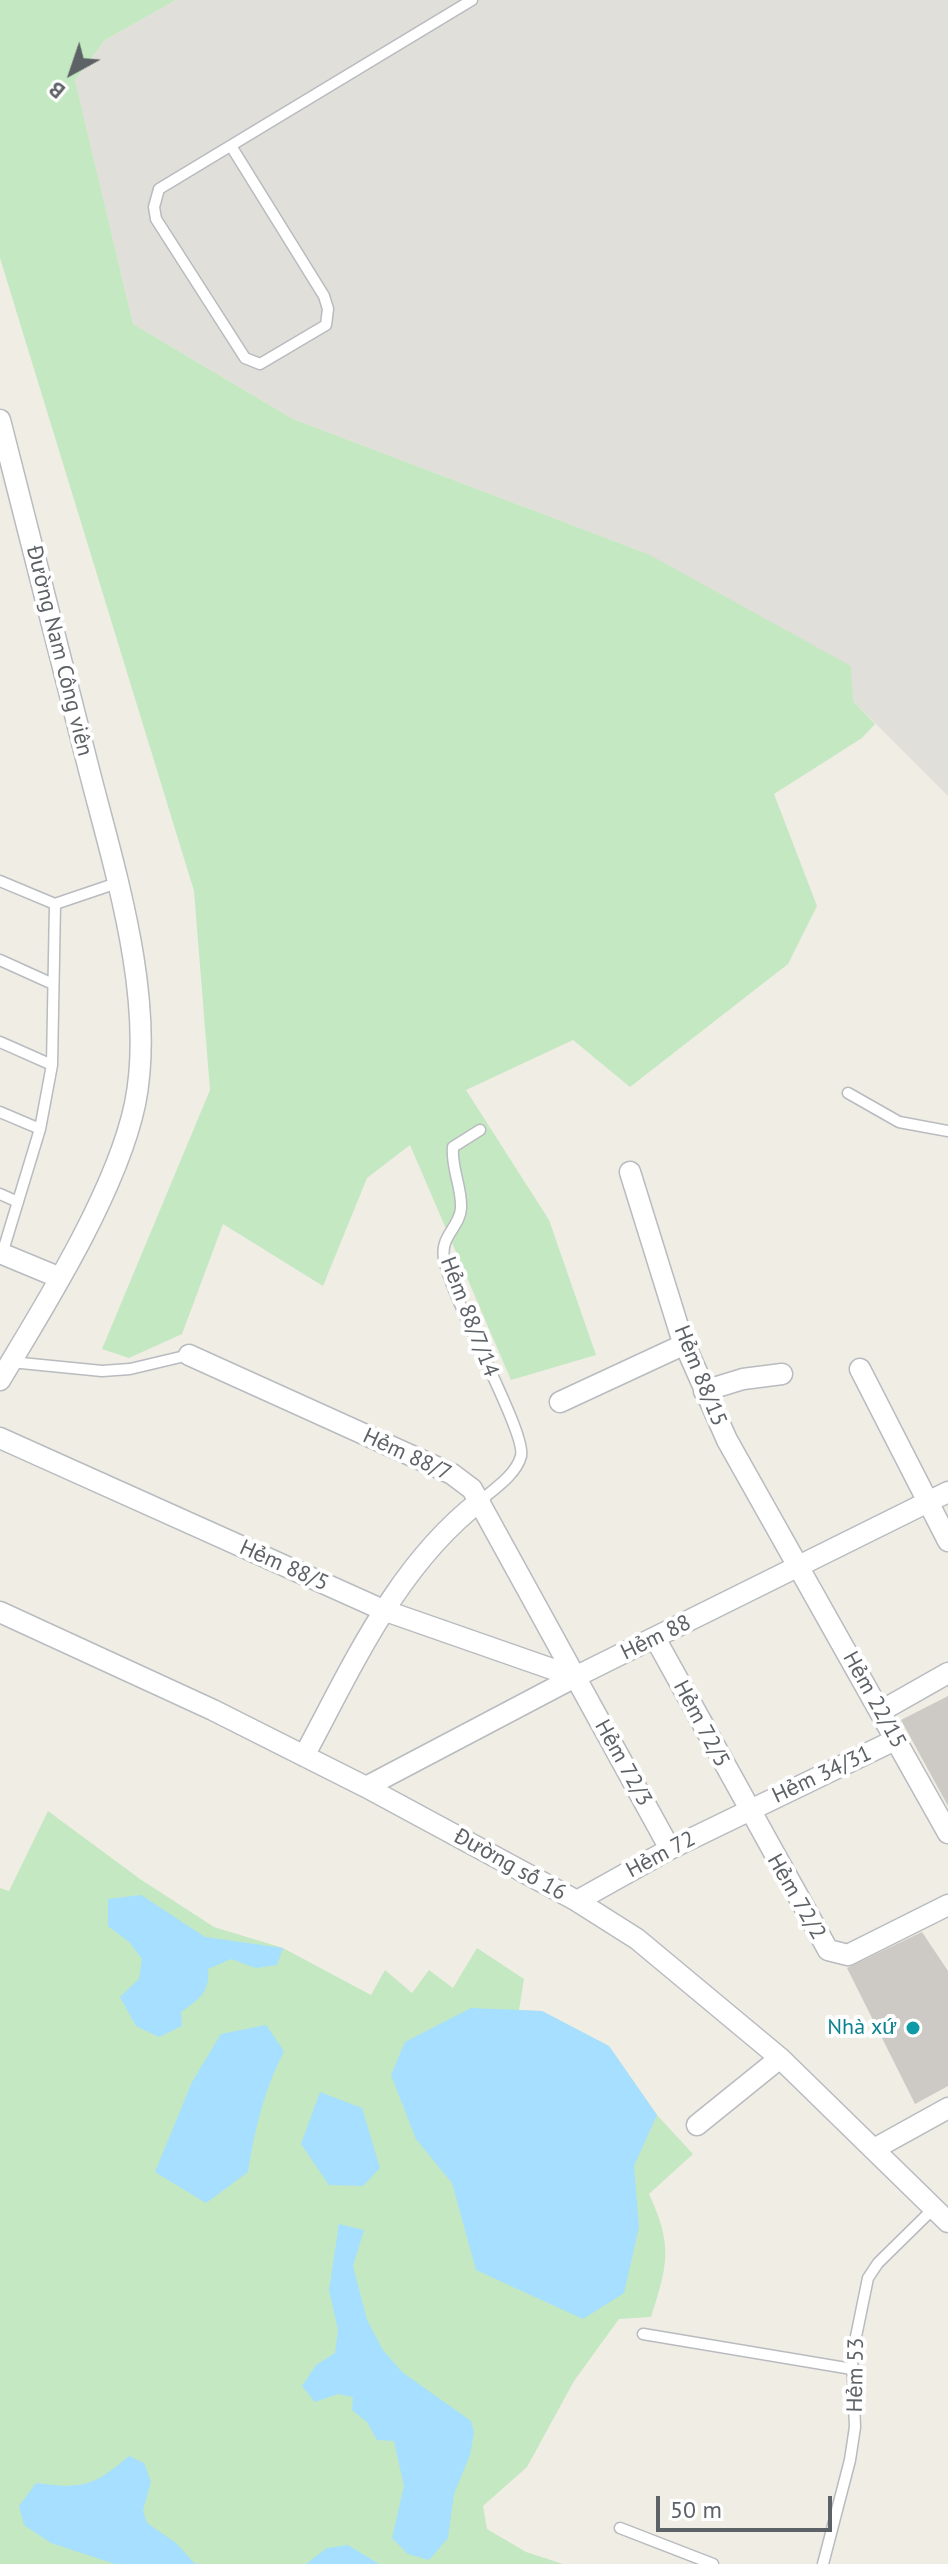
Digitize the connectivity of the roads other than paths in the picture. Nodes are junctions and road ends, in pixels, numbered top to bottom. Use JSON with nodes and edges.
{"nodes":[{"id":1,"x":472,"y":0,"type":"edge"},
{"id":2,"x":231,"y":146,"type":"junction"},
{"id":3,"x":0,"y":420,"type":"edge"},
{"id":4,"x":0,"y":881,"type":"edge"},
{"id":5,"x":117,"y":883,"type":"junction"},
{"id":6,"x":55,"y":904,"type":"junction"},
{"id":7,"x":0,"y":960,"type":"edge"},
{"id":8,"x":53,"y":984,"type":"junction"},
{"id":9,"x":0,"y":1042,"type":"edge"},
{"id":10,"x":52,"y":1065,"type":"junction"},
{"id":11,"x":848,"y":1093,"type":"dead end"},
{"id":12,"x":0,"y":1112,"type":"edge"},
{"id":13,"x":40,"y":1129,"type":"junction"},
{"id":14,"x":480,"y":1130,"type":"dead end"},
{"id":15,"x":948,"y":1131,"type":"edge"},
{"id":16,"x":630,"y":1172,"type":"dead end"},
{"id":17,"x":0,"y":1194,"type":"edge"},
{"id":18,"x":18,"y":1202,"type":"junction"},
{"id":19,"x":1,"y":1253,"type":"edge"},
{"id":20,"x":58,"y":1277,"type":"junction"},
{"id":21,"x":685,"y":1344,"type":"junction"},
{"id":22,"x":189,"y":1355,"type":"joint"},
{"id":23,"x":11,"y":1362,"type":"junction"},
{"id":24,"x":860,"y":1369,"type":"dead end"},
{"id":25,"x":782,"y":1374,"type":"dead end"},
{"id":26,"x":0,"y":1380,"type":"edge"},
{"id":27,"x":704,"y":1391,"type":"junction"},
{"id":28,"x":560,"y":1402,"type":"dead end"},
{"id":29,"x":0,"y":1438,"type":"edge"},
{"id":30,"x":948,"y":1492,"type":"edge"},
{"id":31,"x":480,"y":1501,"type":"junction"},
{"id":32,"x":927,"y":1503,"type":"junction"},
{"id":33,"x":948,"y":1541,"type":"edge"},
{"id":34,"x":799,"y":1568,"type":"junction"},
{"id":35,"x":383,"y":1610,"type":"junction"},
{"id":36,"x":0,"y":1612,"type":"edge"},
{"id":37,"x":655,"y":1638,"type":"junction"},
{"id":38,"x":948,"y":1673,"type":"edge"},
{"id":39,"x":575,"y":1677,"type":"junction"},
{"id":40,"x":881,"y":1711,"type":"junction"},
{"id":41,"x":897,"y":1739,"type":"junction"},
{"id":42,"x":304,"y":1756,"type":"junction"},
{"id":43,"x":366,"y":1787,"type":"junction"},
{"id":44,"x":747,"y":1810,"type":"junction"},
{"id":45,"x":948,"y":1833,"type":"edge"},
{"id":46,"x":670,"y":1849,"type":"junction"},
{"id":47,"x":577,"y":1901,"type":"junction"},
{"id":48,"x":948,"y":1905,"type":"edge"},
{"id":49,"x":780,"y":2058,"type":"junction"},
{"id":50,"x":948,"y":2108,"type":"edge"},
{"id":51,"x":697,"y":2125,"type":"dead end"},
{"id":52,"x":874,"y":2149,"type":"junction"},
{"id":53,"x":941,"y":2216,"type":"edge"},
{"id":54,"x":643,"y":2334,"type":"dead end"},
{"id":55,"x":852,"y":2369,"type":"junction"},
{"id":56,"x":620,"y":2528,"type":"dead end"},
{"id":57,"x":713,"y":2564,"type":"edge"},
{"id":58,"x":823,"y":2564,"type":"edge"}],
"edges":[{"from":1,"to":2,"type":"lane"},
{"from":2,"to":2,"type":"lane"},
{"from":3,"to":5,"type":"street","name":"Đường Nam Công viên"},
{"from":4,"to":6,"type":"lane"},
{"from":5,"to":6,"type":"lane"},
{"from":5,"to":20,"type":"street","name":"Đường Nam Công viên"},
{"from":6,"to":8,"type":"lane"},
{"from":7,"to":8,"type":"lane"},
{"from":8,"to":10,"type":"lane"},
{"from":9,"to":10,"type":"lane"},
{"from":10,"to":13,"type":"lane"},
{"from":11,"to":15,"type":"lane"},
{"from":12,"to":13,"type":"lane"},
{"from":13,"to":18,"type":"lane"},
{"from":14,"to":31,"type":"lane","name":"Hẻm 88/7/14"},
{"from":16,"to":21,"type":"street","name":"Hẻm 88/15"},
{"from":17,"to":18,"type":"lane"},
{"from":18,"to":19,"type":"lane"},
{"from":19,"to":20,"type":"street"},
{"from":20,"to":23,"type":"street","name":"Đường Nam Công viên"},
{"from":21,"to":27,"type":"street","name":"Hẻm 88/15"},
{"from":21,"to":28,"type":"street"},
{"from":22,"to":23,"type":"lane"},
{"from":22,"to":31,"type":"street","name":"Hẻm 88/7"},
{"from":23,"to":26,"type":"street","name":"Đường Nam Công viên"},
{"from":24,"to":32,"type":"street"},
{"from":25,"to":27,"type":"street"},
{"from":27,"to":34,"type":"street","name":"Hẻm 88/15"},
{"from":29,"to":35,"type":"street","name":"Hẻm 88/5"},
{"from":30,"to":32,"type":"street","name":"Hẻm 88"},
{"from":31,"to":35,"type":"street"},
{"from":31,"to":39,"type":"street","name":"Hẻm 88/7"},
{"from":32,"to":33,"type":"street"},
{"from":32,"to":34,"type":"street","name":"Hẻm 88"},
{"from":34,"to":37,"type":"street","name":"Hẻm 88"},
{"from":34,"to":40,"type":"street","name":"Hẻm 22/15"},
{"from":35,"to":39,"type":"street","name":"Hẻm 88/5"},
{"from":35,"to":42,"type":"street"},
{"from":36,"to":42,"type":"street","name":"Đường số 16"},
{"from":37,"to":39,"type":"street","name":"Hẻm 88"},
{"from":37,"to":44,"type":"street","name":"Hẻm 72/5"},
{"from":38,"to":40,"type":"street"},
{"from":39,"to":43,"type":"street","name":"Hẻm 88"},
{"from":39,"to":46,"type":"street","name":"Hẻm 72/3"},
{"from":40,"to":41,"type":"street","name":"Hẻm 22/15"},
{"from":41,"to":44,"type":"street","name":"Hẻm 34/31"},
{"from":41,"to":45,"type":"street","name":"Hẻm 22/15"},
{"from":42,"to":43,"type":"street","name":"Đường số 16"},
{"from":43,"to":47,"type":"street","name":"Đường số 16"},
{"from":44,"to":46,"type":"street","name":"Hẻm 72"},
{"from":44,"to":48,"type":"street","name":"Hẻm 72/2"},
{"from":46,"to":47,"type":"street","name":"Hẻm 72"},
{"from":47,"to":49,"type":"street","name":"Đường số 16"},
{"from":49,"to":51,"type":"street"},
{"from":49,"to":52,"type":"street","name":"Đường số 16"},
{"from":50,"to":52,"type":"street"},
{"from":52,"to":53,"type":"street","name":"Đường số 16"},
{"from":53,"to":55,"type":"lane","name":"Hẻm 53"},
{"from":54,"to":55,"type":"lane"},
{"from":55,"to":58,"type":"lane","name":"Hẻm 53"},
{"from":56,"to":57,"type":"lane"}]}
